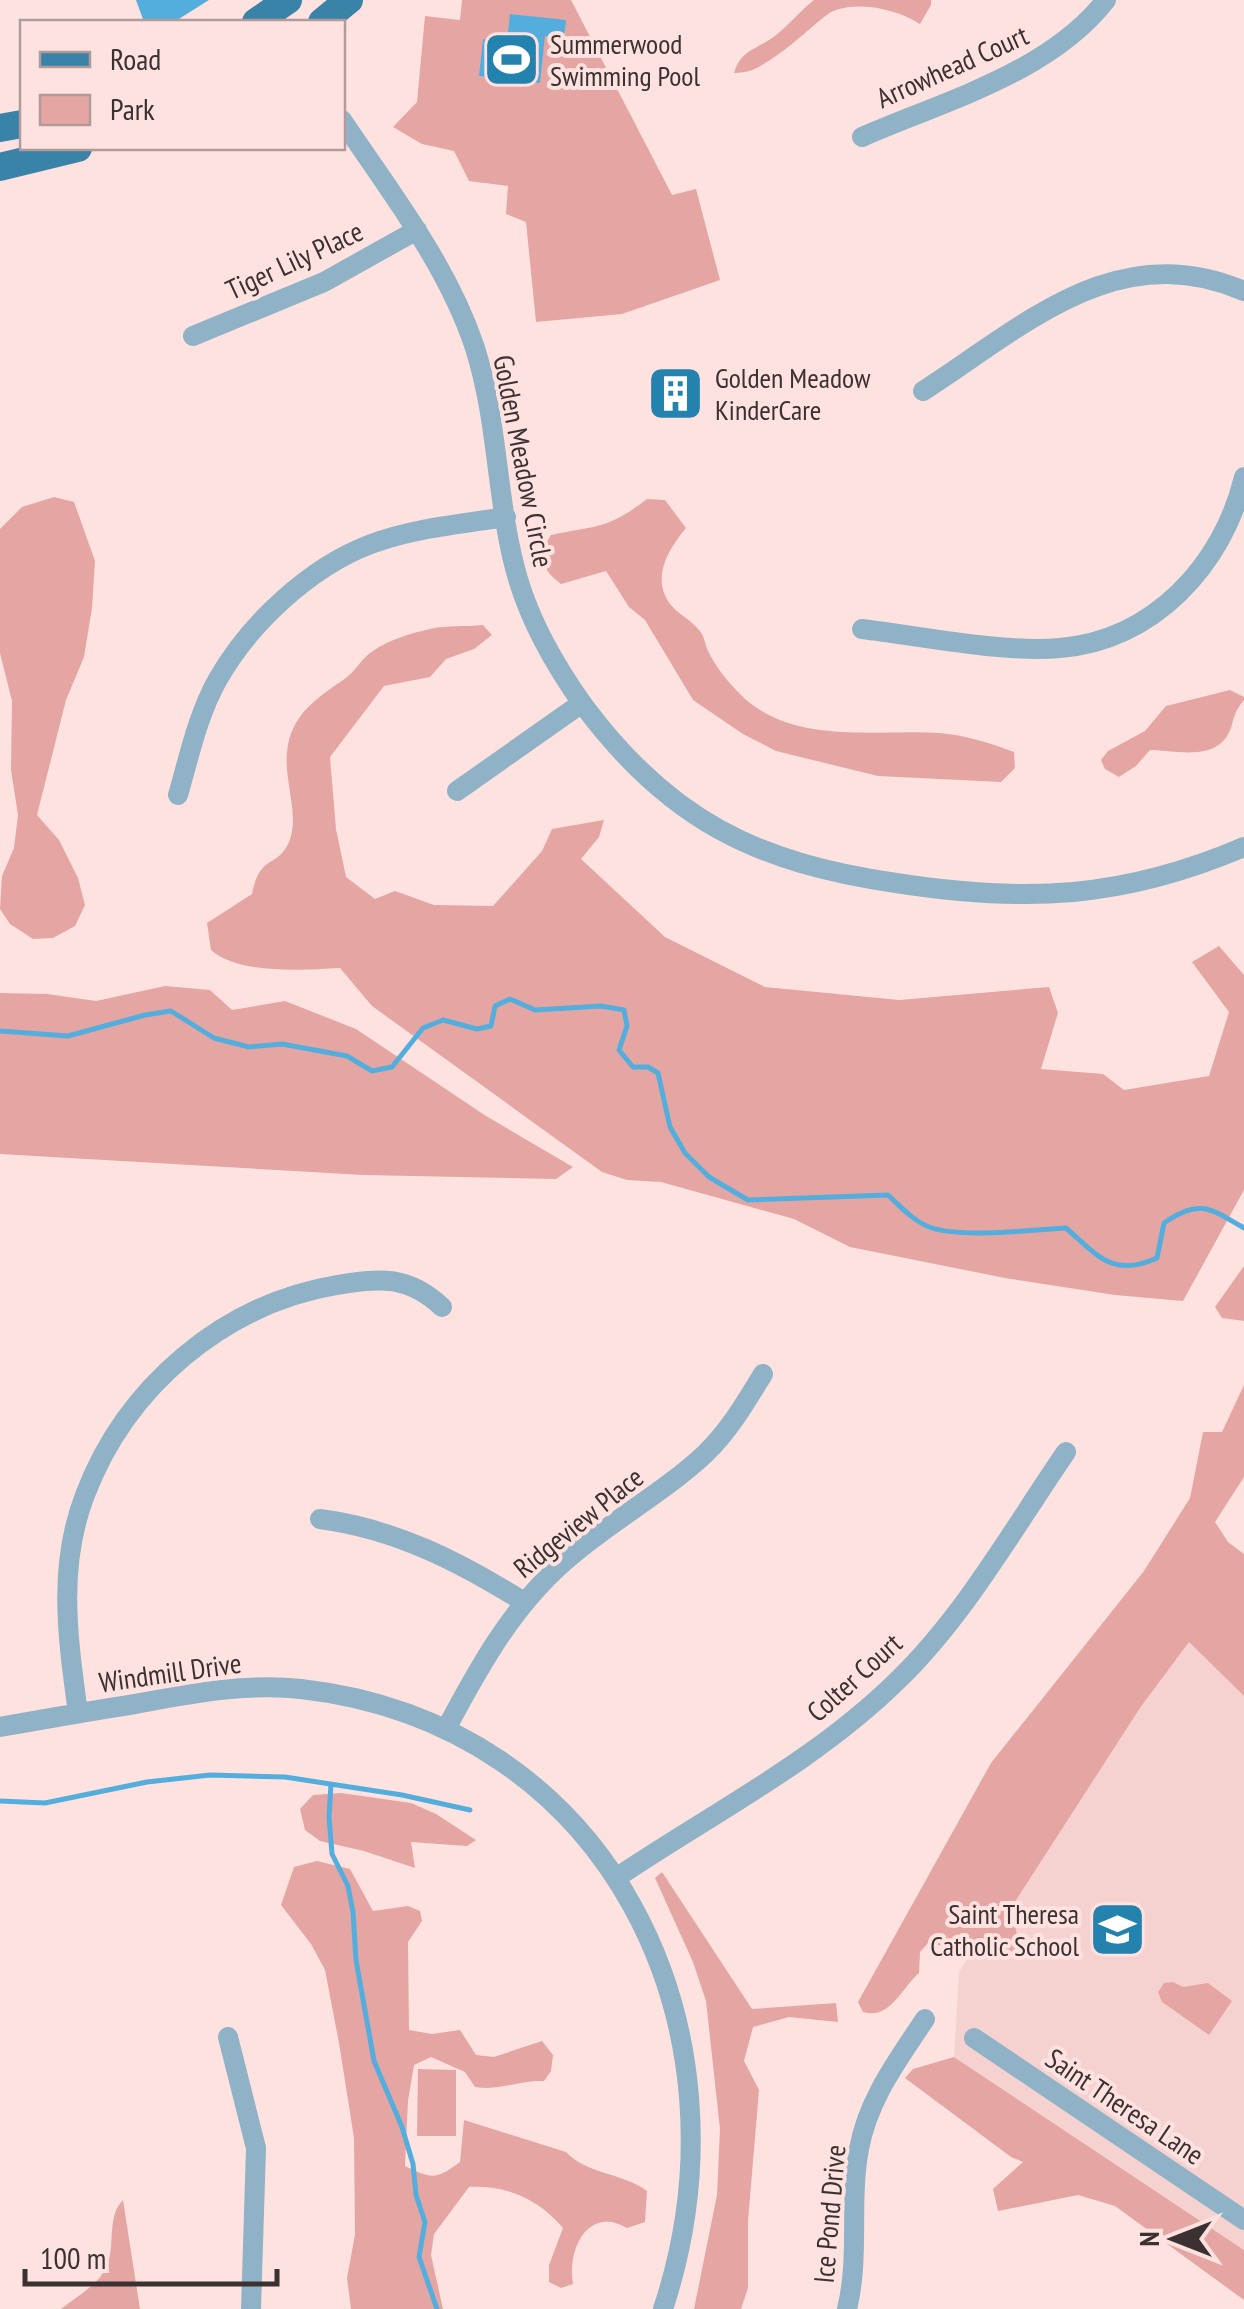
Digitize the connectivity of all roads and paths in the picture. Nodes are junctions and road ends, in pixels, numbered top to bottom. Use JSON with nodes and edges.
{"nodes":[{"id":1,"x":349,"y":0,"type":"edge"},
{"id":2,"x":1106,"y":0,"type":"edge"},
{"id":3,"x":324,"y":20,"type":"edge"},
{"id":4,"x":345,"y":124,"type":"edge"},
{"id":5,"x":862,"y":137,"type":"dead end"},
{"id":6,"x":70,"y":150,"type":"edge"},
{"id":7,"x":0,"y":168,"type":"edge"},
{"id":8,"x":417,"y":230,"type":"junction"},
{"id":9,"x":1244,"y":291,"type":"edge"},
{"id":10,"x":192,"y":336,"type":"dead end"},
{"id":11,"x":923,"y":391,"type":"dead end"},
{"id":12,"x":1244,"y":477,"type":"edge"},
{"id":13,"x":506,"y":517,"type":"junction"},
{"id":14,"x":862,"y":629,"type":"dead end"},
{"id":15,"x":582,"y":702,"type":"junction"},
{"id":16,"x":457,"y":791,"type":"dead end"},
{"id":17,"x":178,"y":795,"type":"dead end"},
{"id":18,"x":1244,"y":847,"type":"edge"},
{"id":19,"x":442,"y":1307,"type":"dead end"},
{"id":20,"x":764,"y":1374,"type":"dead end"},
{"id":21,"x":1066,"y":1452,"type":"dead end"},
{"id":22,"x":320,"y":1519,"type":"dead end"},
{"id":23,"x":524,"y":1602,"type":"junction"},
{"id":24,"x":78,"y":1713,"type":"junction"},
{"id":25,"x":0,"y":1726,"type":"edge"},
{"id":26,"x":446,"y":1728,"type":"junction"},
{"id":27,"x":616,"y":1878,"type":"junction"},
{"id":28,"x":925,"y":2019,"type":"dead end"},
{"id":29,"x":228,"y":2037,"type":"dead end"},
{"id":30,"x":974,"y":2038,"type":"dead end"},
{"id":31,"x":1244,"y":2220,"type":"edge"},
{"id":32,"x":251,"y":2309,"type":"edge"},
{"id":33,"x":663,"y":2309,"type":"edge"},
{"id":34,"x":847,"y":2309,"type":"edge"}],
"edges":[{"from":1,"to":3,"type":"main road"},
{"from":2,"to":5,"type":"street","name":"Arrowhead Court"},
{"from":4,"to":8,"type":"street","name":"Golden Meadow Circle"},
{"from":6,"to":7,"type":"main road"},
{"from":8,"to":10,"type":"street","name":"Tiger Lily Place"},
{"from":8,"to":13,"type":"street","name":"Golden Meadow Circle"},
{"from":9,"to":11,"type":"street"},
{"from":12,"to":14,"type":"street"},
{"from":13,"to":15,"type":"street","name":"Golden Meadow Circle"},
{"from":13,"to":17,"type":"street"},
{"from":15,"to":16,"type":"street"},
{"from":15,"to":18,"type":"street","name":"Golden Meadow Circle"},
{"from":19,"to":24,"type":"street"},
{"from":20,"to":23,"type":"street","name":"Ridgeview Place"},
{"from":21,"to":27,"type":"street","name":"Colter Court"},
{"from":22,"to":23,"type":"street"},
{"from":23,"to":26,"type":"street","name":"Ridgeview Place"},
{"from":24,"to":25,"type":"street","name":"Windmill Drive"},
{"from":24,"to":26,"type":"street","name":"Windmill Drive"},
{"from":26,"to":27,"type":"street","name":"Windmill Drive"},
{"from":27,"to":33,"type":"street","name":"Windmill Drive"},
{"from":28,"to":34,"type":"street","name":"Ice Pond Drive"},
{"from":29,"to":32,"type":"street"},
{"from":30,"to":31,"type":"street","name":"Saint Theresa Lane"}]}
